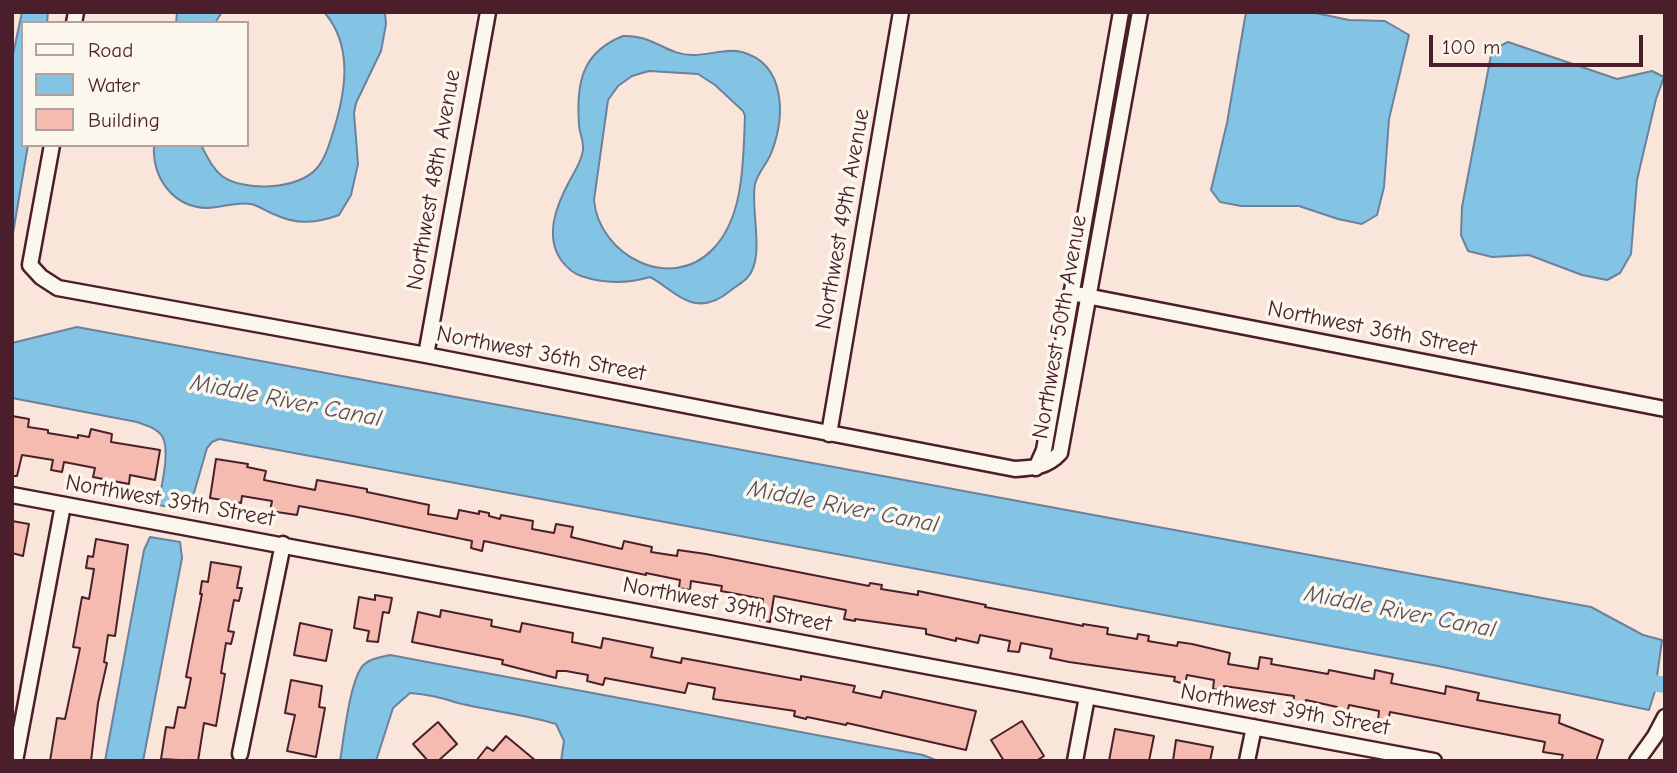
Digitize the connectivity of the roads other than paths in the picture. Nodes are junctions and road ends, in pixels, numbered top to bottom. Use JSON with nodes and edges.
{"nodes":[{"id":1,"x":488,"y":12,"type":"edge"},
{"id":2,"x":901,"y":12,"type":"edge"},
{"id":3,"x":1121,"y":12,"type":"edge"},
{"id":4,"x":1138,"y":13,"type":"edge"},
{"id":5,"x":52,"y":147,"type":"edge"},
{"id":6,"x":1071,"y":293,"type":"junction"},
{"id":7,"x":1088,"y":296,"type":"junction"},
{"id":8,"x":426,"y":355,"type":"junction"},
{"id":9,"x":1665,"y":409,"type":"edge"},
{"id":10,"x":830,"y":433,"type":"junction"},
{"id":11,"x":1036,"y":468,"type":"junction"},
{"id":12,"x":12,"y":495,"type":"edge"},
{"id":13,"x":63,"y":505,"type":"junction"},
{"id":14,"x":283,"y":544,"type":"junction"},
{"id":15,"x":1087,"y":697,"type":"junction"},
{"id":16,"x":1665,"y":717,"type":"edge"},
{"id":17,"x":1254,"y":727,"type":"junction"},
{"id":18,"x":240,"y":754,"type":"dead end"},
{"id":19,"x":1416,"y":759,"type":"edge"},
{"id":20,"x":15,"y":761,"type":"edge"},
{"id":21,"x":1075,"y":761,"type":"edge"},
{"id":22,"x":1247,"y":761,"type":"edge"},
{"id":23,"x":1434,"y":761,"type":"edge"},
{"id":24,"x":1637,"y":761,"type":"edge"}],
"edges":[{"from":1,"to":8,"type":"street","name":"Northwest 48th Avenue"},
{"from":2,"to":10,"type":"street","name":"Northwest 49th Avenue"},
{"from":3,"to":6,"type":"street","name":"Northwest 50th Avenue"},
{"from":4,"to":7,"type":"street","name":"Northwest 50th Avenue"},
{"from":5,"to":8,"type":"street","name":"Northwest 36th Street"},
{"from":6,"to":7,"type":"street","name":"Northwest 36th Street"},
{"from":6,"to":11,"type":"street","name":"Northwest 50th Avenue"},
{"from":7,"to":9,"type":"street","name":"Northwest 36th Street"},
{"from":7,"to":11,"type":"street","name":"Northwest 50th Avenue"},
{"from":8,"to":10,"type":"street","name":"Northwest 36th Street"},
{"from":10,"to":11,"type":"street","name":"Northwest 36th Street"},
{"from":12,"to":13,"type":"street","name":"Northwest 39th Street"},
{"from":13,"to":14,"type":"street","name":"Northwest 39th Street"},
{"from":13,"to":20,"type":"street"},
{"from":14,"to":15,"type":"street","name":"Northwest 39th Street"},
{"from":14,"to":18,"type":"street"},
{"from":15,"to":17,"type":"street","name":"Northwest 39th Street"},
{"from":15,"to":21,"type":"street"},
{"from":16,"to":24,"type":"street"},
{"from":17,"to":19,"type":"street","name":"Northwest 39th Street"},
{"from":17,"to":22,"type":"street"},
{"from":19,"to":23,"type":"street","name":"Northwest 39th Street"}]}
